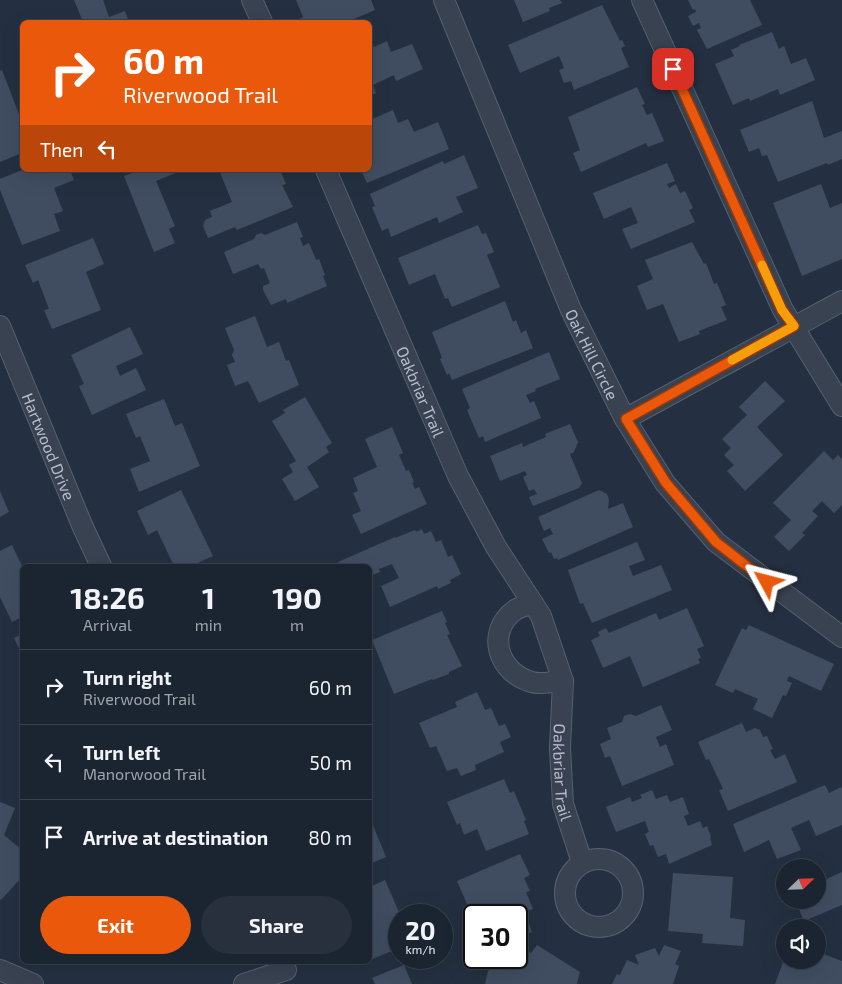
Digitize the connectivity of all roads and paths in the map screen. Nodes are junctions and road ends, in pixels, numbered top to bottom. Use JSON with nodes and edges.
{"nodes":[{"id":1,"x":252,"y":0,"type":"edge"},
{"id":2,"x":444,"y":0,"type":"edge"},
{"id":3,"x":642,"y":0,"type":"edge"},
{"id":4,"x":261,"y":20,"type":"edge"},
{"id":5,"x":327,"y":172,"type":"edge"},
{"id":6,"x":842,"y":301,"type":"edge"},
{"id":7,"x":0,"y":326,"type":"edge"},
{"id":8,"x":794,"y":326,"type":"junction"},
{"id":9,"x":842,"y":406,"type":"edge"},
{"id":10,"x":626,"y":419,"type":"junction"},
{"id":11,"x":100,"y":564,"type":"edge"},
{"id":12,"x":533,"y":603,"type":"junction"},
{"id":13,"x":842,"y":638,"type":"edge"},
{"id":14,"x":563,"y":681,"type":"junction"},
{"id":15,"x":582,"y":862,"type":"dead end"},
{"id":16,"x":0,"y":970,"type":"edge"},
{"id":17,"x":286,"y":972,"type":"edge"},
{"id":18,"x":33,"y":984,"type":"edge"},
{"id":19,"x":244,"y":984,"type":"edge"}],
"edges":[{"from":1,"to":4,"type":"street"},
{"from":2,"to":10,"type":"street","name":"Oak Hill Circle"},
{"from":3,"to":8,"type":"street"},
{"from":5,"to":12,"type":"street","name":"Oakbriar Trail"},
{"from":6,"to":8,"type":"street"},
{"from":7,"to":11,"type":"street","name":"Hartwood Drive"},
{"from":8,"to":9,"type":"street"},
{"from":8,"to":10,"type":"street"},
{"from":10,"to":13,"type":"street","name":"Oak Hill Circle"},
{"from":12,"to":14,"type":"street","name":"Oakbriar Trail"},
{"from":12,"to":14,"type":"street"},
{"from":14,"to":15,"type":"street","name":"Oakbriar Trail"},
{"from":16,"to":18,"type":"street"},
{"from":17,"to":19,"type":"street"}]}
